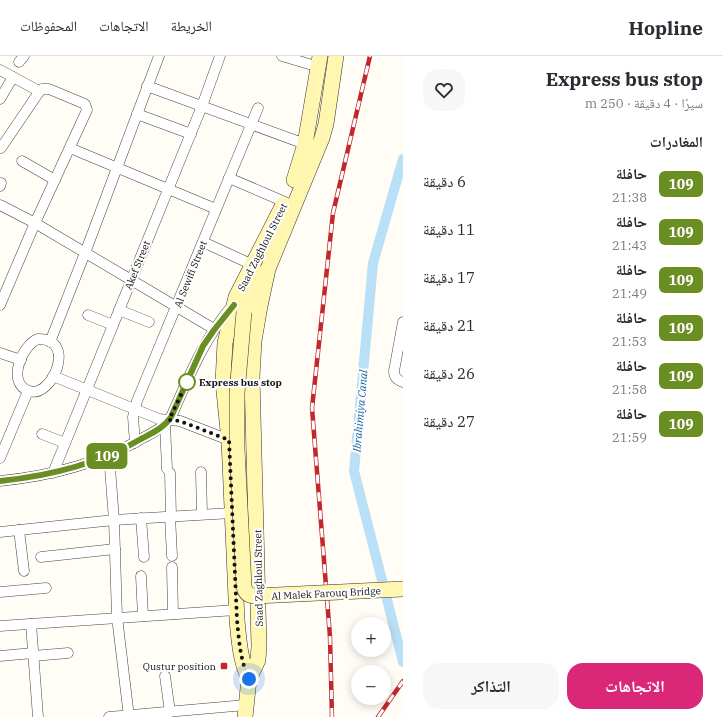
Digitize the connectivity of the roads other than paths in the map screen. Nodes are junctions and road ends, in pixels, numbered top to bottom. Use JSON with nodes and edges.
{"nodes":[{"id":1,"x":159,"y":56,"type":"edge"},
{"id":2,"x":220,"y":56,"type":"edge"},
{"id":3,"x":282,"y":56,"type":"edge"},
{"id":4,"x":336,"y":56,"type":"edge"},
{"id":5,"x":321,"y":60,"type":"edge"},
{"id":6,"x":0,"y":70,"type":"edge"},
{"id":7,"x":14,"y":77,"type":"junction"},
{"id":8,"x":147,"y":86,"type":"junction"},
{"id":9,"x":39,"y":92,"type":"junction"},
{"id":10,"x":0,"y":99,"type":"edge"},
{"id":11,"x":202,"y":106,"type":"junction"},
{"id":12,"x":258,"y":108,"type":"dead end"},
{"id":13,"x":137,"y":114,"type":"junction"},
{"id":14,"x":251,"y":124,"type":"junction"},
{"id":15,"x":191,"y":134,"type":"junction"},
{"id":16,"x":305,"y":144,"type":"junction"},
{"id":17,"x":1,"y":148,"type":"dead end"},
{"id":18,"x":70,"y":148,"type":"junction"},
{"id":19,"x":22,"y":161,"type":"dead end"},
{"id":20,"x":116,"y":168,"type":"junction"},
{"id":21,"x":306,"y":174,"type":"junction"},
{"id":22,"x":229,"y":178,"type":"junction"},
{"id":23,"x":55,"y":180,"type":"junction"},
{"id":24,"x":168,"y":189,"type":"junction"},
{"id":25,"x":285,"y":202,"type":"junction"},
{"id":26,"x":0,"y":205,"type":"edge"},
{"id":27,"x":216,"y":209,"type":"junction"},
{"id":28,"x":35,"y":223,"type":"junction"},
{"id":29,"x":203,"y":242,"type":"junction"},
{"id":30,"x":85,"y":253,"type":"junction"},
{"id":31,"x":253,"y":265,"type":"junction"},
{"id":32,"x":268,"y":269,"type":"junction"},
{"id":33,"x":131,"y":281,"type":"junction"},
{"id":34,"x":3,"y":289,"type":"edge"},
{"id":35,"x":249,"y":295,"type":"junction"},
{"id":36,"x":0,"y":305,"type":"edge"},
{"id":37,"x":260,"y":306,"type":"junction"},
{"id":38,"x":176,"y":307,"type":"junction"},
{"id":39,"x":239,"y":308,"type":"junction"},
{"id":40,"x":119,"y":310,"type":"junction"},
{"id":41,"x":88,"y":315,"type":"dead end"},
{"id":42,"x":149,"y":322,"type":"dead end"},
{"id":43,"x":113,"y":325,"type":"junction"},
{"id":44,"x":402,"y":327,"type":"edge"},
{"id":45,"x":214,"y":330,"type":"junction"},
{"id":46,"x":50,"y":342,"type":"junction"},
{"id":47,"x":0,"y":353,"type":"edge"},
{"id":48,"x":21,"y":360,"type":"junction"},
{"id":49,"x":52,"y":376,"type":"junction"},
{"id":50,"x":403,"y":382,"type":"edge"},
{"id":51,"x":87,"y":390,"type":"junction"},
{"id":52,"x":28,"y":391,"type":"junction"},
{"id":53,"x":134,"y":410,"type":"junction"},
{"id":54,"x":167,"y":422,"type":"junction"},
{"id":55,"x":42,"y":434,"type":"dead end"},
{"id":56,"x":229,"y":440,"type":"junction"},
{"id":57,"x":65,"y":443,"type":"junction"},
{"id":58,"x":135,"y":443,"type":"junction"},
{"id":59,"x":108,"y":455,"type":"junction"},
{"id":60,"x":0,"y":458,"type":"edge"},
{"id":61,"x":201,"y":472,"type":"dead end"},
{"id":62,"x":53,"y":473,"type":"junction"},
{"id":63,"x":0,"y":481,"type":"edge"},
{"id":64,"x":232,"y":513,"type":"junction"},
{"id":65,"x":202,"y":514,"type":"junction"},
{"id":66,"x":170,"y":516,"type":"junction"},
{"id":67,"x":141,"y":518,"type":"junction"},
{"id":68,"x":114,"y":520,"type":"junction"},
{"id":69,"x":19,"y":530,"type":"junction"},
{"id":70,"x":0,"y":532,"type":"edge"},
{"id":71,"x":115,"y":550,"type":"junction"},
{"id":72,"x":172,"y":556,"type":"dead end"},
{"id":73,"x":41,"y":557,"type":"dead end"},
{"id":74,"x":144,"y":558,"type":"dead end"},
{"id":75,"x":172,"y":567,"type":"dead end"},
{"id":76,"x":24,"y":571,"type":"dead end"},
{"id":77,"x":141,"y":576,"type":"dead end"},
{"id":78,"x":46,"y":588,"type":"dead end"},
{"id":79,"x":403,"y":589,"type":"edge"},
{"id":80,"x":0,"y":592,"type":"edge"},
{"id":81,"x":236,"y":610,"type":"junction"},
{"id":82,"x":172,"y":614,"type":"junction"},
{"id":83,"x":144,"y":616,"type":"junction"},
{"id":84,"x":117,"y":617,"type":"junction"},
{"id":85,"x":0,"y":623,"type":"edge"},
{"id":86,"x":31,"y":624,"type":"junction"},
{"id":87,"x":0,"y":626,"type":"edge"},
{"id":88,"x":68,"y":653,"type":"dead end"},
{"id":89,"x":33,"y":654,"type":"junction"},
{"id":90,"x":0,"y":656,"type":"edge"},
{"id":91,"x":165,"y":676,"type":"dead end"},
{"id":92,"x":249,"y":679,"type":"junction"},
{"id":93,"x":245,"y":711,"type":"edge"},
{"id":94,"x":170,"y":712,"type":"junction"},
{"id":95,"x":129,"y":716,"type":"edge"},
{"id":96,"x":38,"y":717,"type":"edge"},
{"id":97,"x":109,"y":717,"type":"edge"}],
"edges":[{"from":1,"to":8,"type":"street"},
{"from":2,"to":11,"type":"street","name":"Akef Street"},
{"from":3,"to":5,"type":"street"},
{"from":4,"to":21,"type":"main road","name":"Saad Zaghloul Street"},
{"from":5,"to":16,"type":"main road","name":"Saad Zaghloul Street"},
{"from":5,"to":21,"type":"main road"},
{"from":6,"to":7,"type":"street"},
{"from":7,"to":9,"type":"street"},
{"from":7,"to":10,"type":"street"},
{"from":8,"to":11,"type":"street"},
{"from":8,"to":13,"type":"street"},
{"from":9,"to":17,"type":"street"},
{"from":9,"to":18,"type":"street"},
{"from":11,"to":14,"type":"street"},
{"from":11,"to":15,"type":"street","name":"Akef Street"},
{"from":12,"to":14,"type":"street","name":"Al Sewifi Street"},
{"from":13,"to":15,"type":"street"},
{"from":13,"to":20,"type":"street"},
{"from":14,"to":16,"type":"street"},
{"from":14,"to":22,"type":"street","name":"Al Sewifi Street"},
{"from":15,"to":24,"type":"street","name":"Akef Street"},
{"from":16,"to":25,"type":"main road","name":"Saad Zaghloul Street"},
{"from":18,"to":20,"type":"street"},
{"from":18,"to":23,"type":"street"},
{"from":19,"to":23,"type":"street"},
{"from":20,"to":24,"type":"street"},
{"from":20,"to":30,"type":"street"},
{"from":21,"to":32,"type":"main road","name":"Saad Zaghloul Street"},
{"from":22,"to":25,"type":"street"},
{"from":22,"to":27,"type":"street","name":"Al Sewifi Street"},
{"from":23,"to":28,"type":"street"},
{"from":24,"to":27,"type":"street"},
{"from":24,"to":33,"type":"street","name":"Akef Street"},
{"from":25,"to":31,"type":"main road","name":"Saad Zaghloul Street"},
{"from":26,"to":28,"type":"street"},
{"from":27,"to":29,"type":"street","name":"Al Sewifi Street"},
{"from":28,"to":30,"type":"street"},
{"from":28,"to":34,"type":"street"},
{"from":29,"to":31,"type":"street"},
{"from":29,"to":38,"type":"street","name":"Al Sewifi Street"},
{"from":30,"to":33,"type":"street"},
{"from":30,"to":46,"type":"street"},
{"from":31,"to":39,"type":"main road","name":"Saad Zaghloul Street"},
{"from":32,"to":35,"type":"main road","name":"Al Malek Farouq Bridge"},
{"from":32,"to":37,"type":"main road","name":"Saad Zaghloul Street"},
{"from":33,"to":38,"type":"street"},
{"from":33,"to":40,"type":"street","name":"Akef Street"},
{"from":34,"to":36,"type":"street"},
{"from":35,"to":37,"type":"main road"},
{"from":35,"to":39,"type":"main road","name":"Al Malek Farouq Bridge"},
{"from":37,"to":92,"type":"main road","name":"Saad Zaghloul Street"},
{"from":38,"to":45,"type":"street"},
{"from":38,"to":53,"type":"street","name":"Al Sewifi Street"},
{"from":39,"to":45,"type":"street"},
{"from":39,"to":56,"type":"main road","name":"Saad Zaghloul Street"},
{"from":39,"to":79,"type":"main road","name":"Al Malek Farouq Bridge","bridge":true},
{"from":40,"to":42,"type":"street"},
{"from":40,"to":43,"type":"street","name":"Akef Street"},
{"from":41,"to":43,"type":"street"},
{"from":43,"to":51,"type":"street","name":"Akef Street"},
{"from":44,"to":50,"type":"street"},
{"from":45,"to":54,"type":"street"},
{"from":46,"to":48,"type":"street"},
{"from":46,"to":49,"type":"street"},
{"from":47,"to":48,"type":"street"},
{"from":48,"to":52,"type":"street"},
{"from":49,"to":51,"type":"street"},
{"from":49,"to":52,"type":"street"},
{"from":51,"to":53,"type":"street"},
{"from":51,"to":57,"type":"street","name":"Akef Street"},
{"from":52,"to":60,"type":"street"},
{"from":53,"to":54,"type":"street"},
{"from":53,"to":58,"type":"street","name":"Al Sewifi Street"},
{"from":54,"to":56,"type":"street"},
{"from":54,"to":58,"type":"street"},
{"from":54,"to":66,"type":"street"},
{"from":55,"to":57,"type":"street"},
{"from":56,"to":64,"type":"main road","name":"Saad Zaghloul Street"},
{"from":57,"to":62,"type":"street","name":"Akef Street"},
{"from":58,"to":59,"type":"street"},
{"from":59,"to":62,"type":"street"},
{"from":59,"to":68,"type":"street"},
{"from":61,"to":65,"type":"street"},
{"from":62,"to":63,"type":"street"},
{"from":64,"to":65,"type":"street"},
{"from":64,"to":81,"type":"main road","name":"Saad Zaghloul Street"},
{"from":65,"to":66,"type":"street"},
{"from":66,"to":67,"type":"street"},
{"from":66,"to":72,"type":"street"},
{"from":67,"to":68,"type":"street"},
{"from":67,"to":74,"type":"street"},
{"from":68,"to":69,"type":"street"},
{"from":68,"to":71,"type":"street"},
{"from":69,"to":70,"type":"street"},
{"from":69,"to":76,"type":"street"},
{"from":71,"to":73,"type":"street"},
{"from":71,"to":84,"type":"street"},
{"from":75,"to":82,"type":"street"},
{"from":77,"to":83,"type":"street"},
{"from":78,"to":80,"type":"street"},
{"from":81,"to":82,"type":"street"},
{"from":81,"to":92,"type":"main road","name":"Saad Zaghloul Street"},
{"from":82,"to":83,"type":"street"},
{"from":83,"to":84,"type":"street"},
{"from":84,"to":86,"type":"street"},
{"from":84,"to":95,"type":"street"},
{"from":85,"to":87,"type":"street"},
{"from":86,"to":87,"type":"street"},
{"from":86,"to":89,"type":"street"},
{"from":88,"to":89,"type":"street"},
{"from":89,"to":90,"type":"street"},
{"from":89,"to":96,"type":"street"},
{"from":91,"to":94,"type":"street"},
{"from":92,"to":93,"type":"main road","name":"Saad Zaghloul Street"},
{"from":93,"to":94,"type":"street"},
{"from":94,"to":95,"type":"street"},
{"from":95,"to":97,"type":"street"}]}
